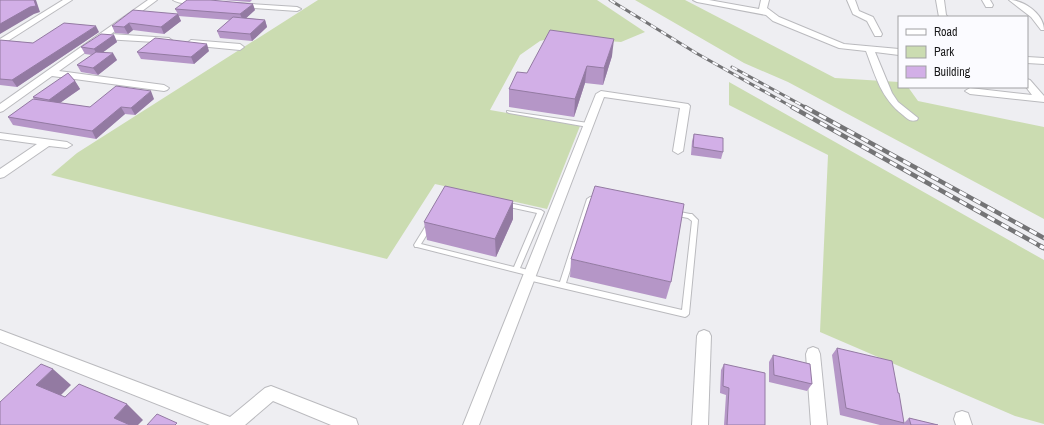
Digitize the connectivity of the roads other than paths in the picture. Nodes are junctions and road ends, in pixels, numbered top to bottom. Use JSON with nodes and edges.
{"nodes":[{"id":1,"x":68,"y":0,"type":"edge"},
{"id":2,"x":153,"y":0,"type":"edge"},
{"id":3,"x":177,"y":0,"type":"edge"},
{"id":4,"x":697,"y":0,"type":"edge"},
{"id":5,"x":765,"y":0,"type":"edge"},
{"id":6,"x":851,"y":0,"type":"edge"},
{"id":7,"x":940,"y":0,"type":"edge"},
{"id":8,"x":1013,"y":0,"type":"edge"},
{"id":9,"x":207,"y":2,"type":"edge"},
{"id":10,"x":230,"y":4,"type":"edge"},
{"id":11,"x":297,"y":9,"type":"dead end"},
{"id":12,"x":767,"y":13,"type":"junction"},
{"id":13,"x":942,"y":16,"type":"edge"},
{"id":14,"x":1044,"y":28,"type":"edge"},
{"id":15,"x":878,"y":34,"type":"dead end"},
{"id":16,"x":103,"y":36,"type":"junction"},
{"id":17,"x":0,"y":43,"type":"edge"},
{"id":18,"x":240,"y":47,"type":"dead end"},
{"id":19,"x":870,"y":50,"type":"junction"},
{"id":20,"x":898,"y":52,"type":"edge"},
{"id":21,"x":1028,"y":60,"type":"edge"},
{"id":22,"x":1044,"y":61,"type":"edge"},
{"id":23,"x":51,"y":73,"type":"junction"},
{"id":24,"x":1028,"y":83,"type":"edge"},
{"id":25,"x":164,"y":88,"type":"dead end"},
{"id":26,"x":970,"y":91,"type":"dead end"},
{"id":27,"x":1042,"y":99,"type":"edge"},
{"id":28,"x":0,"y":109,"type":"edge"},
{"id":29,"x":509,"y":112,"type":"dead end"},
{"id":30,"x":913,"y":118,"type":"dead end"},
{"id":31,"x":588,"y":125,"type":"junction"},
{"id":32,"x":0,"y":136,"type":"edge"},
{"id":33,"x":47,"y":142,"type":"junction"},
{"id":34,"x":68,"y":145,"type":"dead end"},
{"id":35,"x":678,"y":152,"type":"dead end"},
{"id":36,"x":0,"y":174,"type":"edge"},
{"id":37,"x":608,"y":199,"type":"edge"},
{"id":38,"x":495,"y":202,"type":"edge"},
{"id":39,"x":668,"y":212,"type":"edge"},
{"id":40,"x":434,"y":219,"type":"edge"},
{"id":41,"x":516,"y":270,"type":"junction"},
{"id":42,"x":529,"y":275,"type":"junction"},
{"id":43,"x":562,"y":285,"type":"junction"},
{"id":44,"x":0,"y":336,"type":"edge"},
{"id":45,"x":704,"y":336,"type":"dead end"},
{"id":46,"x":813,"y":354,"type":"dead end"},
{"id":47,"x":231,"y":425,"type":"edge"},
{"id":48,"x":350,"y":425,"type":"edge"},
{"id":49,"x":470,"y":425,"type":"edge"},
{"id":50,"x":700,"y":425,"type":"edge"},
{"id":51,"x":819,"y":425,"type":"edge"}],
"edges":[{"from":1,"to":17,"type":"street"},
{"from":2,"to":16,"type":"street"},
{"from":3,"to":9,"type":"street"},
{"from":4,"to":12,"type":"street"},
{"from":5,"to":12,"type":"street"},
{"from":6,"to":15,"type":"street"},
{"from":7,"to":13,"type":"street"},
{"from":8,"to":14,"type":"street"},
{"from":10,"to":11,"type":"street"},
{"from":12,"to":19,"type":"street"},
{"from":16,"to":18,"type":"street"},
{"from":16,"to":23,"type":"street"},
{"from":19,"to":20,"type":"street"},
{"from":19,"to":30,"type":"street"},
{"from":21,"to":22,"type":"street"},
{"from":23,"to":25,"type":"street"},
{"from":23,"to":28,"type":"street"},
{"from":24,"to":27,"type":"street"},
{"from":26,"to":27,"type":"street"},
{"from":29,"to":31,"type":"lane"},
{"from":31,"to":35,"type":"street"},
{"from":31,"to":42,"type":"street"},
{"from":32,"to":33,"type":"street"},
{"from":33,"to":34,"type":"street"},
{"from":33,"to":36,"type":"street"},
{"from":37,"to":43,"type":"lane"},
{"from":38,"to":41,"type":"lane"},
{"from":39,"to":43,"type":"lane"},
{"from":40,"to":41,"type":"lane"},
{"from":41,"to":42,"type":"lane"},
{"from":42,"to":43,"type":"lane"},
{"from":42,"to":49,"type":"street"},
{"from":44,"to":47,"type":"street"},
{"from":45,"to":50,"type":"street"},
{"from":46,"to":51,"type":"street"},
{"from":47,"to":48,"type":"street"}]}
